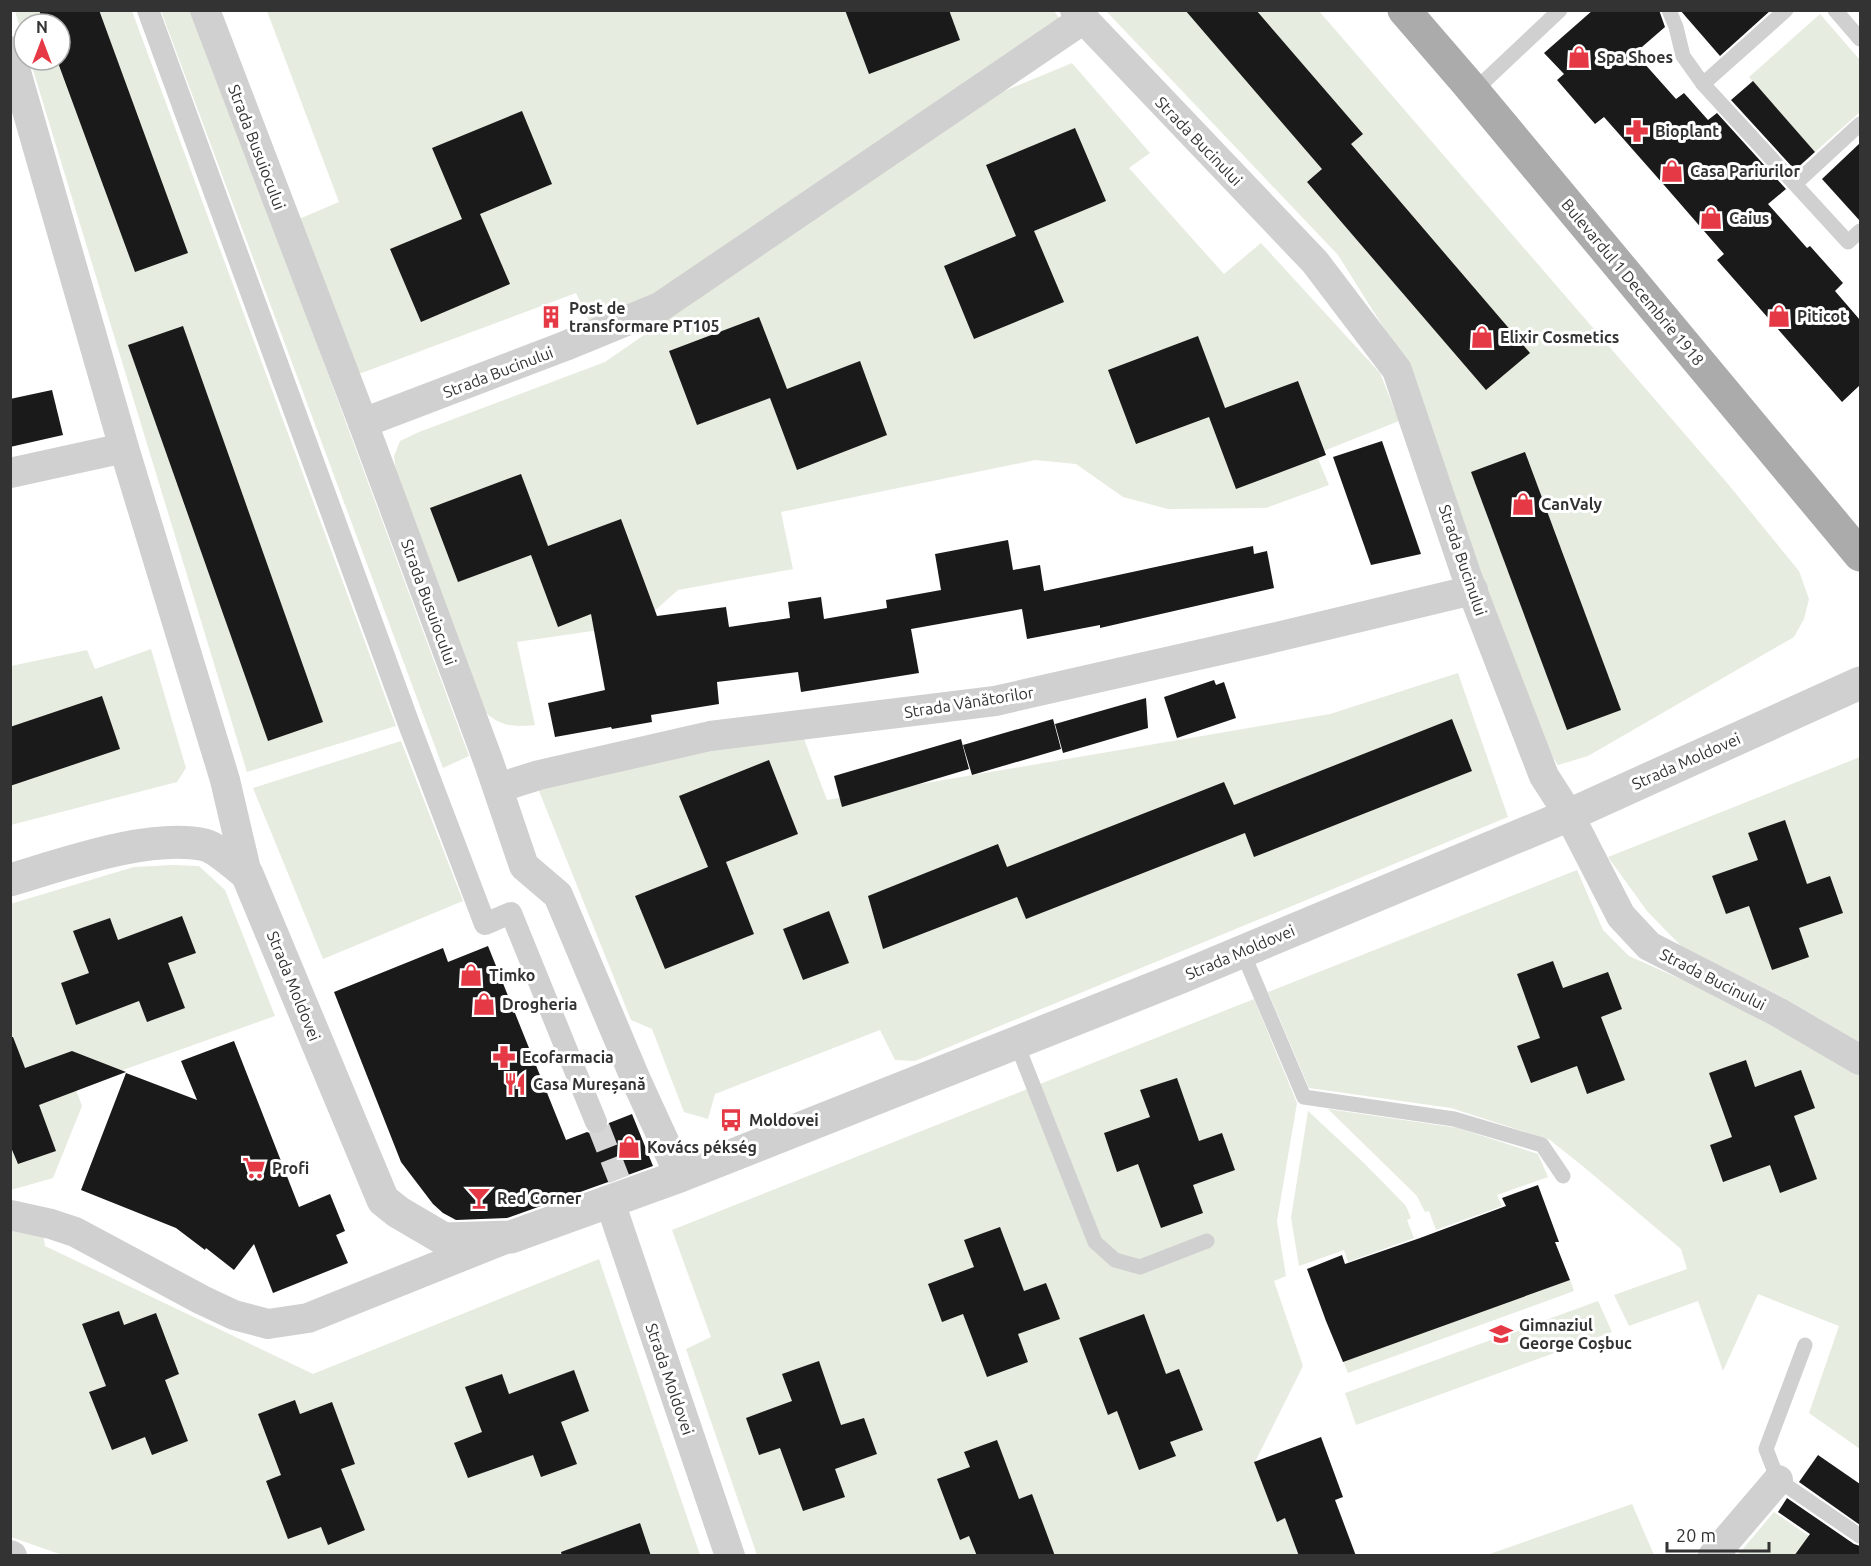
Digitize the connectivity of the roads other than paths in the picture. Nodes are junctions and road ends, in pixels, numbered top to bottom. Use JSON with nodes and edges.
{"nodes":[{"id":1,"x":147,"y":10,"type":"edge"},
{"id":2,"x":205,"y":10,"type":"edge"},
{"id":3,"x":1404,"y":10,"type":"edge"},
{"id":4,"x":1560,"y":10,"type":"edge"},
{"id":5,"x":1669,"y":10,"type":"edge"},
{"id":6,"x":1786,"y":10,"type":"edge"},
{"id":7,"x":1835,"y":10,"type":"edge"},
{"id":8,"x":1078,"y":15,"type":"edge"},
{"id":9,"x":1860,"y":39,"type":"edge"},
{"id":10,"x":10,"y":51,"type":"edge"},
{"id":11,"x":1703,"y":84,"type":"junction"},
{"id":12,"x":16,"y":88,"type":"edge"},
{"id":13,"x":1474,"y":91,"type":"junction"},
{"id":14,"x":1860,"y":124,"type":"edge"},
{"id":15,"x":1795,"y":184,"type":"junction"},
{"id":16,"x":1860,"y":231,"type":"edge"},
{"id":17,"x":363,"y":423,"type":"junction"},
{"id":18,"x":124,"y":448,"type":"junction"},
{"id":19,"x":10,"y":473,"type":"edge"},
{"id":20,"x":1860,"y":555,"type":"edge"},
{"id":21,"x":1473,"y":590,"type":"junction"},
{"id":22,"x":1860,"y":683,"type":"edge"},
{"id":23,"x":498,"y":788,"type":"junction"},
{"id":24,"x":1569,"y":815,"type":"junction"},
{"id":25,"x":247,"y":874,"type":"junction"},
{"id":26,"x":10,"y":880,"type":"edge"},
{"id":27,"x":1242,"y":951,"type":"junction"},
{"id":28,"x":1016,"y":1042,"type":"junction"},
{"id":29,"x":1860,"y":1060,"type":"edge"},
{"id":30,"x":598,"y":1125,"type":"tunnel mouth"},
{"id":31,"x":680,"y":1176,"type":"junction"},
{"id":32,"x":1563,"y":1176,"type":"dead end"},
{"id":33,"x":617,"y":1190,"type":"junction"},
{"id":34,"x":10,"y":1215,"type":"edge"},
{"id":35,"x":511,"y":1237,"type":"junction"},
{"id":36,"x":1207,"y":1241,"type":"dead end"},
{"id":37,"x":1804,"y":1345,"type":"dead end"},
{"id":38,"x":1778,"y":1480,"type":"junction"},
{"id":39,"x":1860,"y":1536,"type":"edge"},
{"id":40,"x":730,"y":1556,"type":"edge"},
{"id":41,"x":1713,"y":1556,"type":"edge"}],
"edges":[{"from":1,"to":30,"type":"street"},
{"from":2,"to":17,"type":"street","name":"Strada Busuiocului"},
{"from":3,"to":13,"type":"main road","name":"Bulevardul 1 Decembrie 1918"},
{"from":4,"to":13,"type":"lane"},
{"from":5,"to":11,"type":"lane"},
{"from":6,"to":11,"type":"lane"},
{"from":7,"to":9,"type":"lane"},
{"from":8,"to":17,"type":"street","name":"Strada Bucinului"},
{"from":8,"to":21,"type":"street","name":"Strada Bucinului"},
{"from":10,"to":12,"type":"street"},
{"from":11,"to":15,"type":"lane"},
{"from":12,"to":18,"type":"street"},
{"from":13,"to":20,"type":"main road","name":"Bulevardul 1 Decembrie 1918"},
{"from":14,"to":15,"type":"lane"},
{"from":15,"to":16,"type":"lane"},
{"from":17,"to":23,"type":"street","name":"Strada Busuiocului"},
{"from":18,"to":19,"type":"street"},
{"from":18,"to":25,"type":"street"},
{"from":21,"to":23,"type":"street","name":"Strada Vânătorilor"},
{"from":21,"to":24,"type":"street","name":"Strada Bucinului"},
{"from":22,"to":24,"type":"street","name":"Strada Moldovei"},
{"from":23,"to":31,"type":"street","name":"Strada Busuiocului"},
{"from":24,"to":27,"type":"street","name":"Strada Moldovei"},
{"from":24,"to":29,"type":"street","name":"Strada Bucinului"},
{"from":25,"to":26,"type":"street"},
{"from":25,"to":35,"type":"street","name":"Strada Moldovei"},
{"from":27,"to":28,"type":"street","name":"Strada Moldovei"},
{"from":27,"to":32,"type":"lane"},
{"from":28,"to":31,"type":"street","name":"Strada Moldovei"},
{"from":28,"to":36,"type":"lane"},
{"from":31,"to":33,"type":"street","name":"Strada Moldovei"},
{"from":33,"to":35,"type":"street","name":"Strada Moldovei"},
{"from":33,"to":40,"type":"street","name":"Strada Moldovei"},
{"from":34,"to":35,"type":"street","name":"Strada Moldovei"},
{"from":37,"to":38,"type":"lane"},
{"from":38,"to":39,"type":"lane"},
{"from":38,"to":41,"type":"street"}]}
